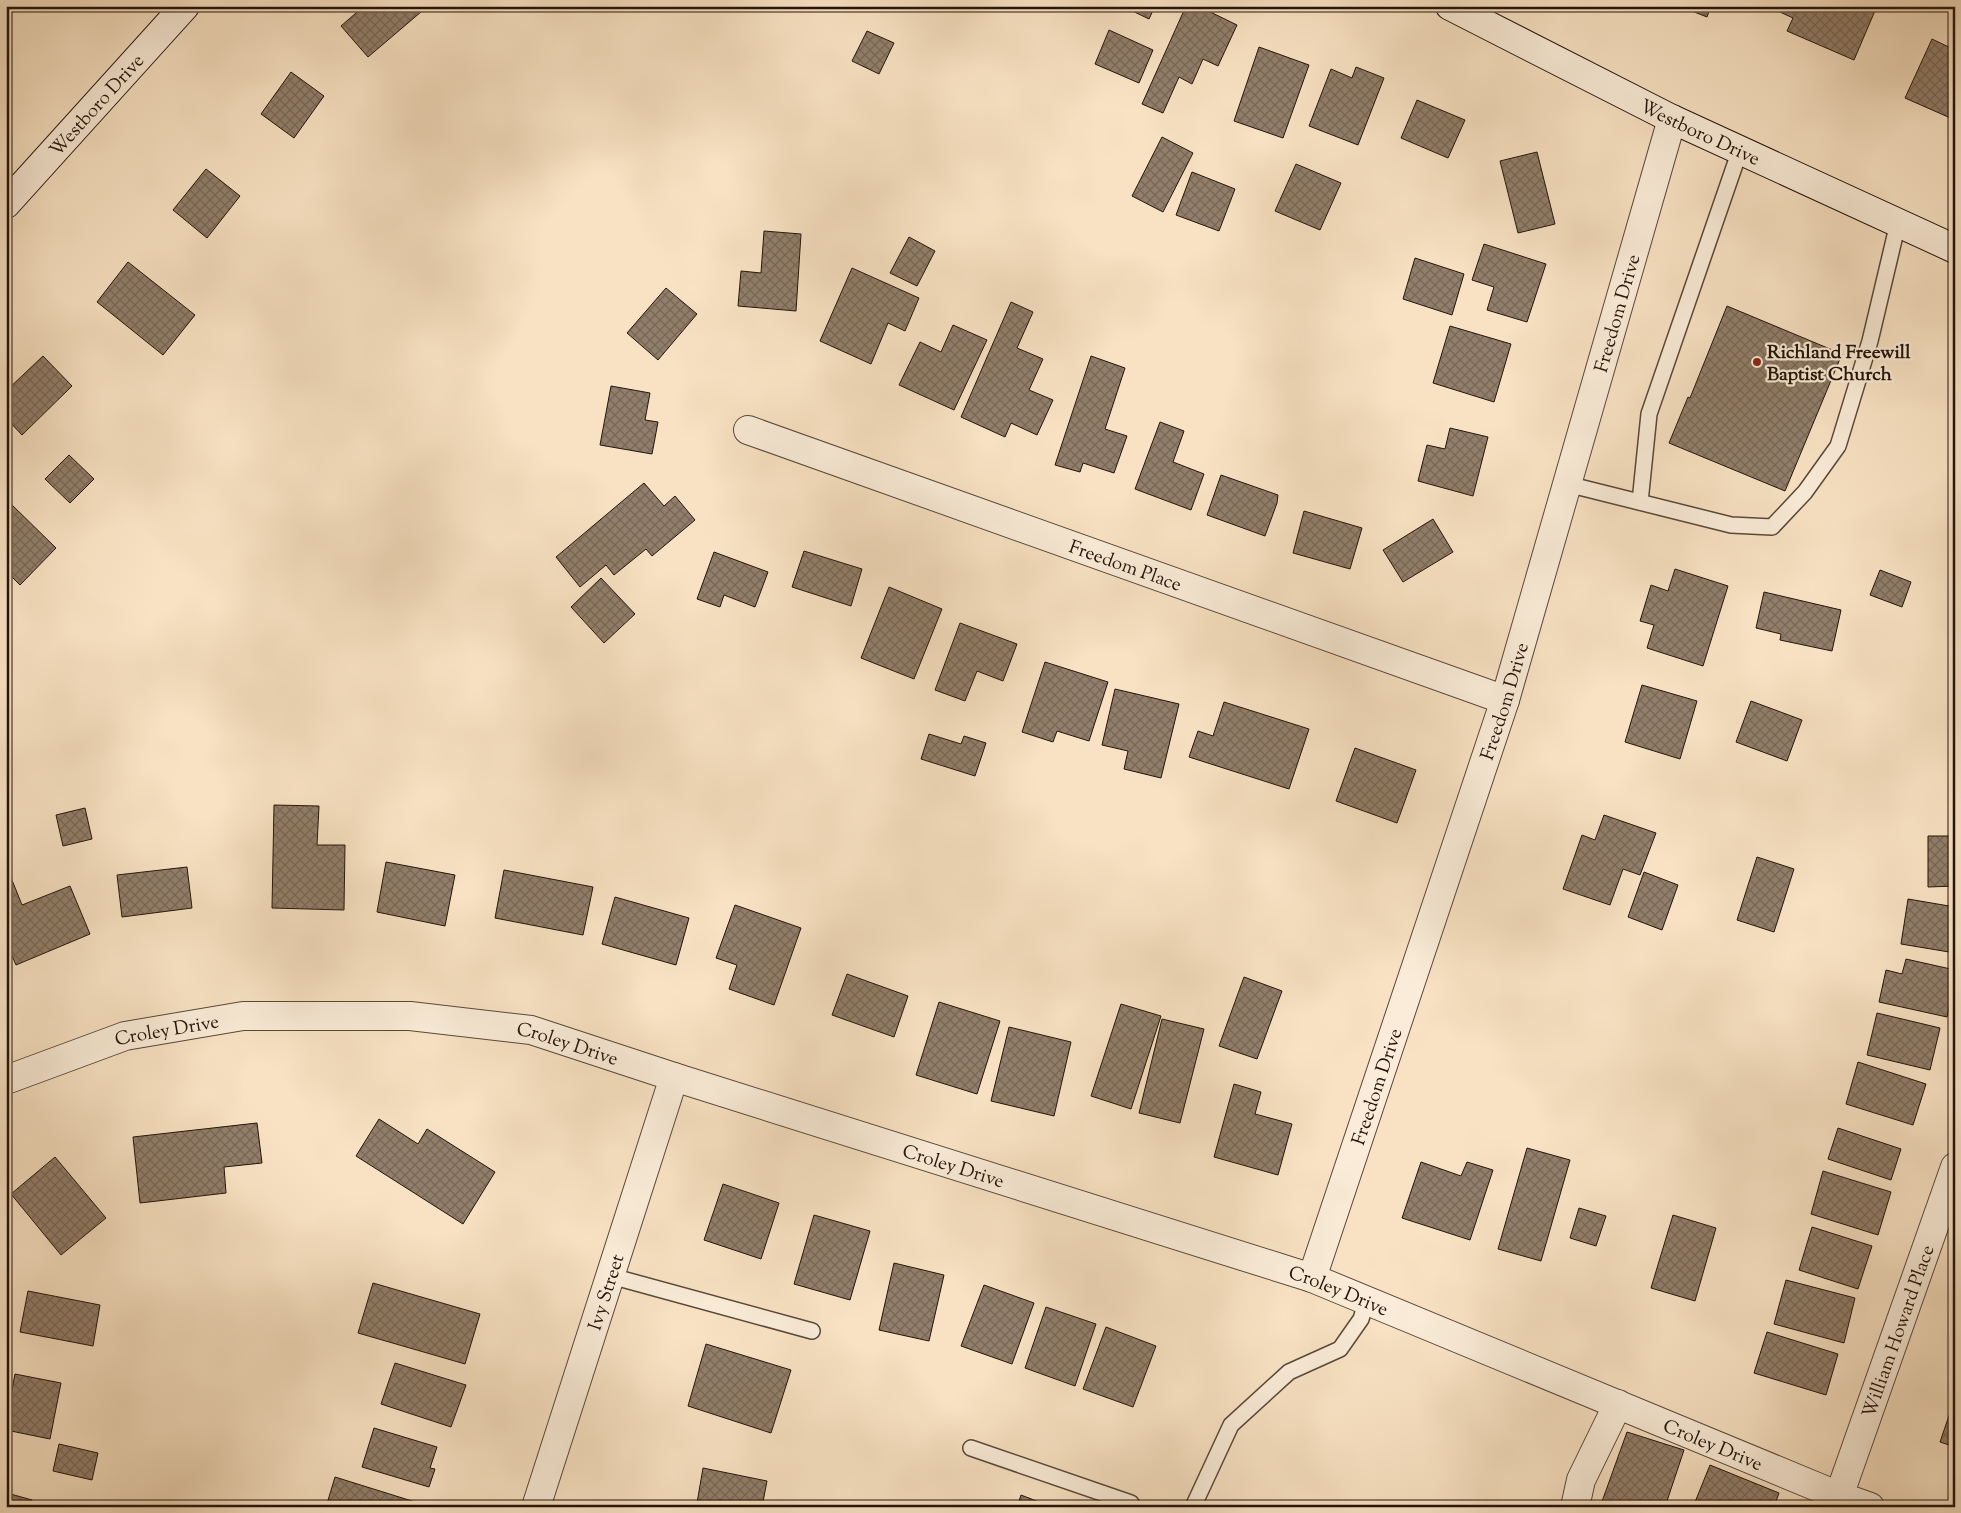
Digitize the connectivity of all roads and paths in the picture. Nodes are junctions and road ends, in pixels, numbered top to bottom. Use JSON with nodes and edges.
{"nodes":[{"id":1,"x":185,"y":6,"type":"edge"},
{"id":2,"x":1450,"y":6,"type":"edge"},
{"id":3,"x":1672,"y":119,"type":"junction"},
{"id":4,"x":1740,"y":150,"type":"junction"},
{"id":5,"x":6,"y":204,"type":"edge"},
{"id":6,"x":1898,"y":223,"type":"junction"},
{"id":7,"x":1955,"y":249,"type":"edge"},
{"id":8,"x":748,"y":430,"type":"dead end"},
{"id":9,"x":1567,"y":484,"type":"junction"},
{"id":10,"x":1640,"y":502,"type":"junction"},
{"id":11,"x":1504,"y":700,"type":"junction"},
{"id":12,"x":674,"y":1077,"type":"junction"},
{"id":13,"x":6,"y":1080,"type":"edge"},
{"id":14,"x":1955,"y":1167,"type":"edge"},
{"id":15,"x":611,"y":1276,"type":"junction"},
{"id":16,"x":1312,"y":1278,"type":"junction"},
{"id":17,"x":1367,"y":1300,"type":"junction"},
{"id":18,"x":812,"y":1331,"type":"dead end"},
{"id":19,"x":1618,"y":1404,"type":"junction"},
{"id":20,"x":971,"y":1448,"type":"dead end"},
{"id":21,"x":1839,"y":1496,"type":"junction"},
{"id":22,"x":1131,"y":1503,"type":"dead end"},
{"id":23,"x":536,"y":1507,"type":"edge"},
{"id":24,"x":1193,"y":1507,"type":"edge"},
{"id":25,"x":1575,"y":1507,"type":"edge"},
{"id":26,"x":1870,"y":1507,"type":"edge"}],
"edges":[{"from":1,"to":5,"type":"street","name":"Westboro Drive"},
{"from":2,"to":3,"type":"street","name":"Westboro Drive"},
{"from":3,"to":4,"type":"street","name":"Westboro Drive"},
{"from":3,"to":9,"type":"street","name":"Freedom Drive"},
{"from":4,"to":6,"type":"street","name":"Westboro Drive"},
{"from":4,"to":10,"type":"lane"},
{"from":6,"to":7,"type":"street","name":"Westboro Drive"},
{"from":6,"to":10,"type":"lane"},
{"from":8,"to":11,"type":"street","name":"Freedom Place"},
{"from":9,"to":10,"type":"lane"},
{"from":9,"to":11,"type":"street","name":"Freedom Drive"},
{"from":11,"to":16,"type":"street","name":"Freedom Drive"},
{"from":12,"to":13,"type":"street","name":"Croley Drive"},
{"from":12,"to":15,"type":"street","name":"Ivy Street"},
{"from":12,"to":16,"type":"street","name":"Croley Drive"},
{"from":14,"to":21,"type":"street","name":"William Howard Place"},
{"from":15,"to":18,"type":"lane"},
{"from":15,"to":23,"type":"street","name":"Ivy Street"},
{"from":16,"to":17,"type":"street","name":"Croley Drive"},
{"from":17,"to":19,"type":"street","name":"Croley Drive"},
{"from":17,"to":24,"type":"lane"},
{"from":19,"to":21,"type":"street","name":"Croley Drive"},
{"from":19,"to":25,"type":"street"},
{"from":20,"to":22,"type":"lane"},
{"from":21,"to":26,"type":"street","name":"Croley Drive"}]}
